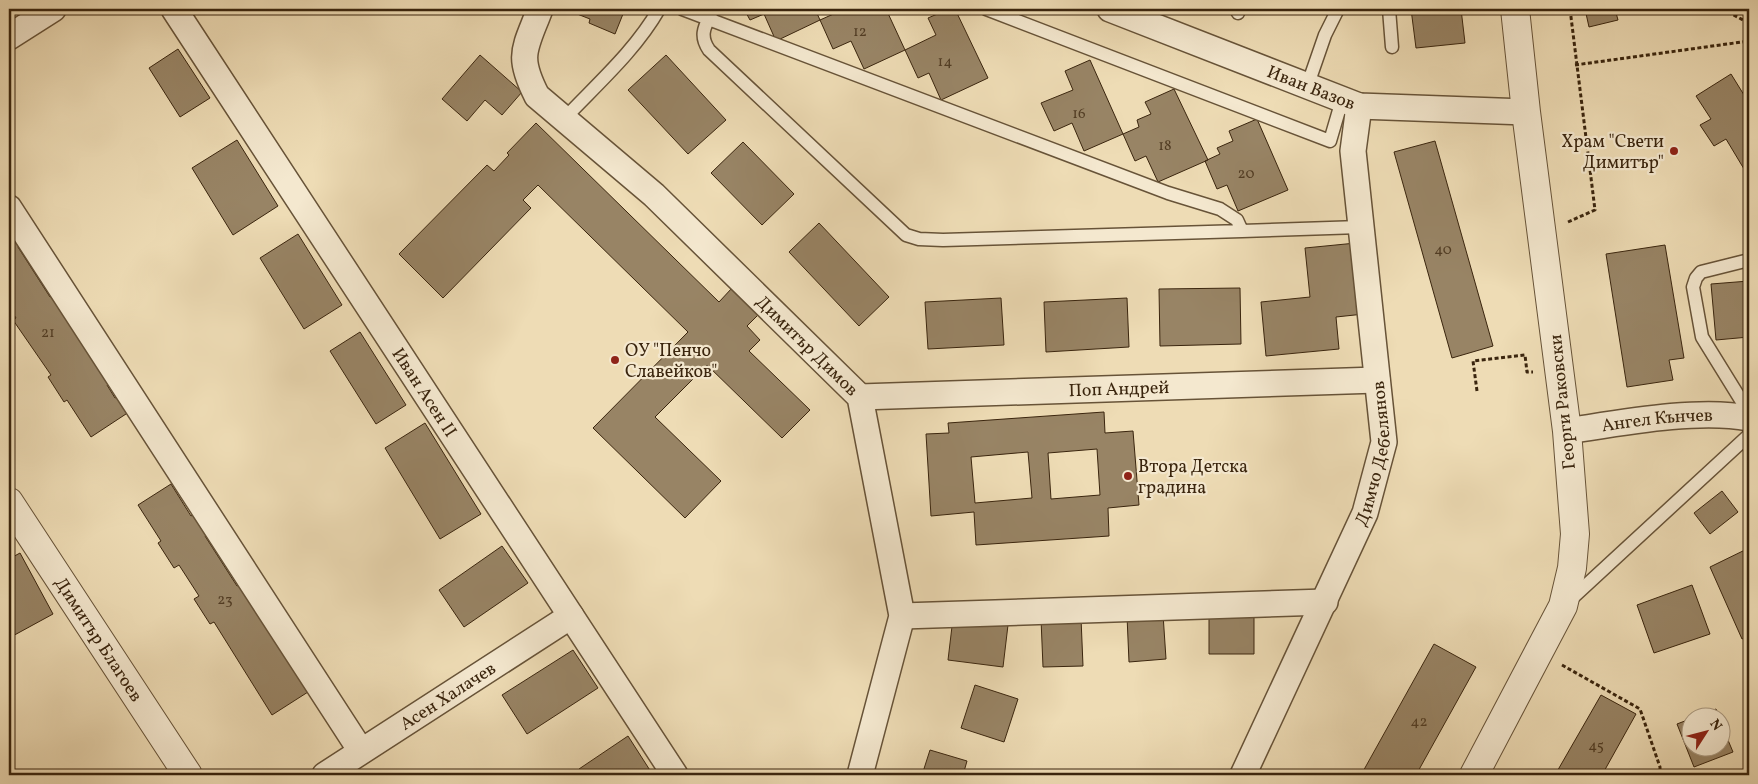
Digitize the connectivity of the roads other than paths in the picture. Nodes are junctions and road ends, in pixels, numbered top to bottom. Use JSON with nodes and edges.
{"nodes":[{"id":1,"x":53,"y":9,"type":"edge"},
{"id":2,"x":174,"y":9,"type":"edge"},
{"id":3,"x":540,"y":9,"type":"edge"},
{"id":4,"x":659,"y":9,"type":"edge"},
{"id":5,"x":682,"y":9,"type":"edge"},
{"id":6,"x":986,"y":9,"type":"edge"},
{"id":7,"x":1110,"y":9,"type":"edge"},
{"id":8,"x":1338,"y":9,"type":"edge"},
{"id":9,"x":1389,"y":9,"type":"edge"},
{"id":10,"x":1516,"y":9,"type":"edge"},
{"id":11,"x":711,"y":13,"type":"edge"},
{"id":12,"x":1155,"y":17,"type":"edge"},
{"id":13,"x":9,"y":37,"type":"edge"},
{"id":14,"x":1392,"y":47,"type":"dead end"},
{"id":15,"x":1307,"y":87,"type":"junction"},
{"id":16,"x":1350,"y":103,"type":"junction"},
{"id":17,"x":1526,"y":112,"type":"junction"},
{"id":18,"x":564,"y":119,"type":"junction"},
{"id":19,"x":9,"y":208,"type":"edge"},
{"id":20,"x":1360,"y":227,"type":"junction"},
{"id":21,"x":1242,"y":231,"type":"junction"},
{"id":22,"x":1749,"y":260,"type":"edge"},
{"id":23,"x":1377,"y":380,"type":"junction"},
{"id":24,"x":860,"y":397,"type":"junction"},
{"id":25,"x":1749,"y":413,"type":"edge"},
{"id":26,"x":1749,"y":418,"type":"edge"},
{"id":27,"x":1567,"y":431,"type":"junction"},
{"id":28,"x":1749,"y":435,"type":"edge"},
{"id":29,"x":10,"y":508,"type":"edge"},
{"id":30,"x":1325,"y":602,"type":"junction"},
{"id":31,"x":1563,"y":606,"type":"junction"},
{"id":32,"x":571,"y":616,"type":"junction"},
{"id":33,"x":902,"y":616,"type":"junction"},
{"id":34,"x":361,"y":750,"type":"junction"},
{"id":35,"x":334,"y":773,"type":"edge"},
{"id":36,"x":188,"y":775,"type":"edge"},
{"id":37,"x":676,"y":775,"type":"edge"},
{"id":38,"x":860,"y":775,"type":"edge"},
{"id":39,"x":1243,"y":775,"type":"edge"},
{"id":40,"x":1474,"y":775,"type":"edge"}],
"edges":[{"from":1,"to":13,"type":"street"},
{"from":2,"to":32,"type":"street","name":"Иван Асен II"},
{"from":3,"to":18,"type":"street","name":"Димитър Димов"},
{"from":4,"to":18,"type":"lane"},
{"from":5,"to":11,"type":"lane"},
{"from":6,"to":16,"type":"lane"},
{"from":7,"to":12,"type":"street","name":"Иван Вазов"},
{"from":8,"to":15,"type":"lane"},
{"from":9,"to":14,"type":"lane"},
{"from":10,"to":17,"type":"street","name":"Георги Раковски"},
{"from":11,"to":21,"type":"lane"},
{"from":11,"to":21,"type":"lane"},
{"from":12,"to":15,"type":"street","name":"Иван Вазов"},
{"from":15,"to":16,"type":"street","name":"Иван Вазов"},
{"from":16,"to":17,"type":"street","name":"Иван Вазов"},
{"from":16,"to":20,"type":"street","name":"Димчо Дебелянов"},
{"from":17,"to":27,"type":"street","name":"Георги Раковски"},
{"from":18,"to":24,"type":"street","name":"Димитър Димов"},
{"from":19,"to":34,"type":"street"},
{"from":20,"to":21,"type":"lane"},
{"from":20,"to":23,"type":"street","name":"Димчо Дебелянов"},
{"from":22,"to":25,"type":"lane"},
{"from":23,"to":24,"type":"street","name":"Поп Андрей"},
{"from":23,"to":30,"type":"street","name":"Димчо Дебелянов"},
{"from":24,"to":33,"type":"street","name":"Димитър Димов"},
{"from":26,"to":27,"type":"street","name":"Ангел Кънчев"},
{"from":27,"to":31,"type":"street","name":"Георги Раковски"},
{"from":28,"to":31,"type":"lane"},
{"from":29,"to":36,"type":"street","name":"Димитър Благоев"},
{"from":30,"to":33,"type":"street"},
{"from":30,"to":39,"type":"street","name":"Димчо Дебелянов"},
{"from":31,"to":40,"type":"street","name":"Георги Раковски"},
{"from":32,"to":34,"type":"street","name":"Асен Халачев"},
{"from":32,"to":37,"type":"street","name":"Иван Асен II"},
{"from":33,"to":38,"type":"street","name":"Димитър Димов"},
{"from":34,"to":35,"type":"street","name":"Асен Халачев"}]}
